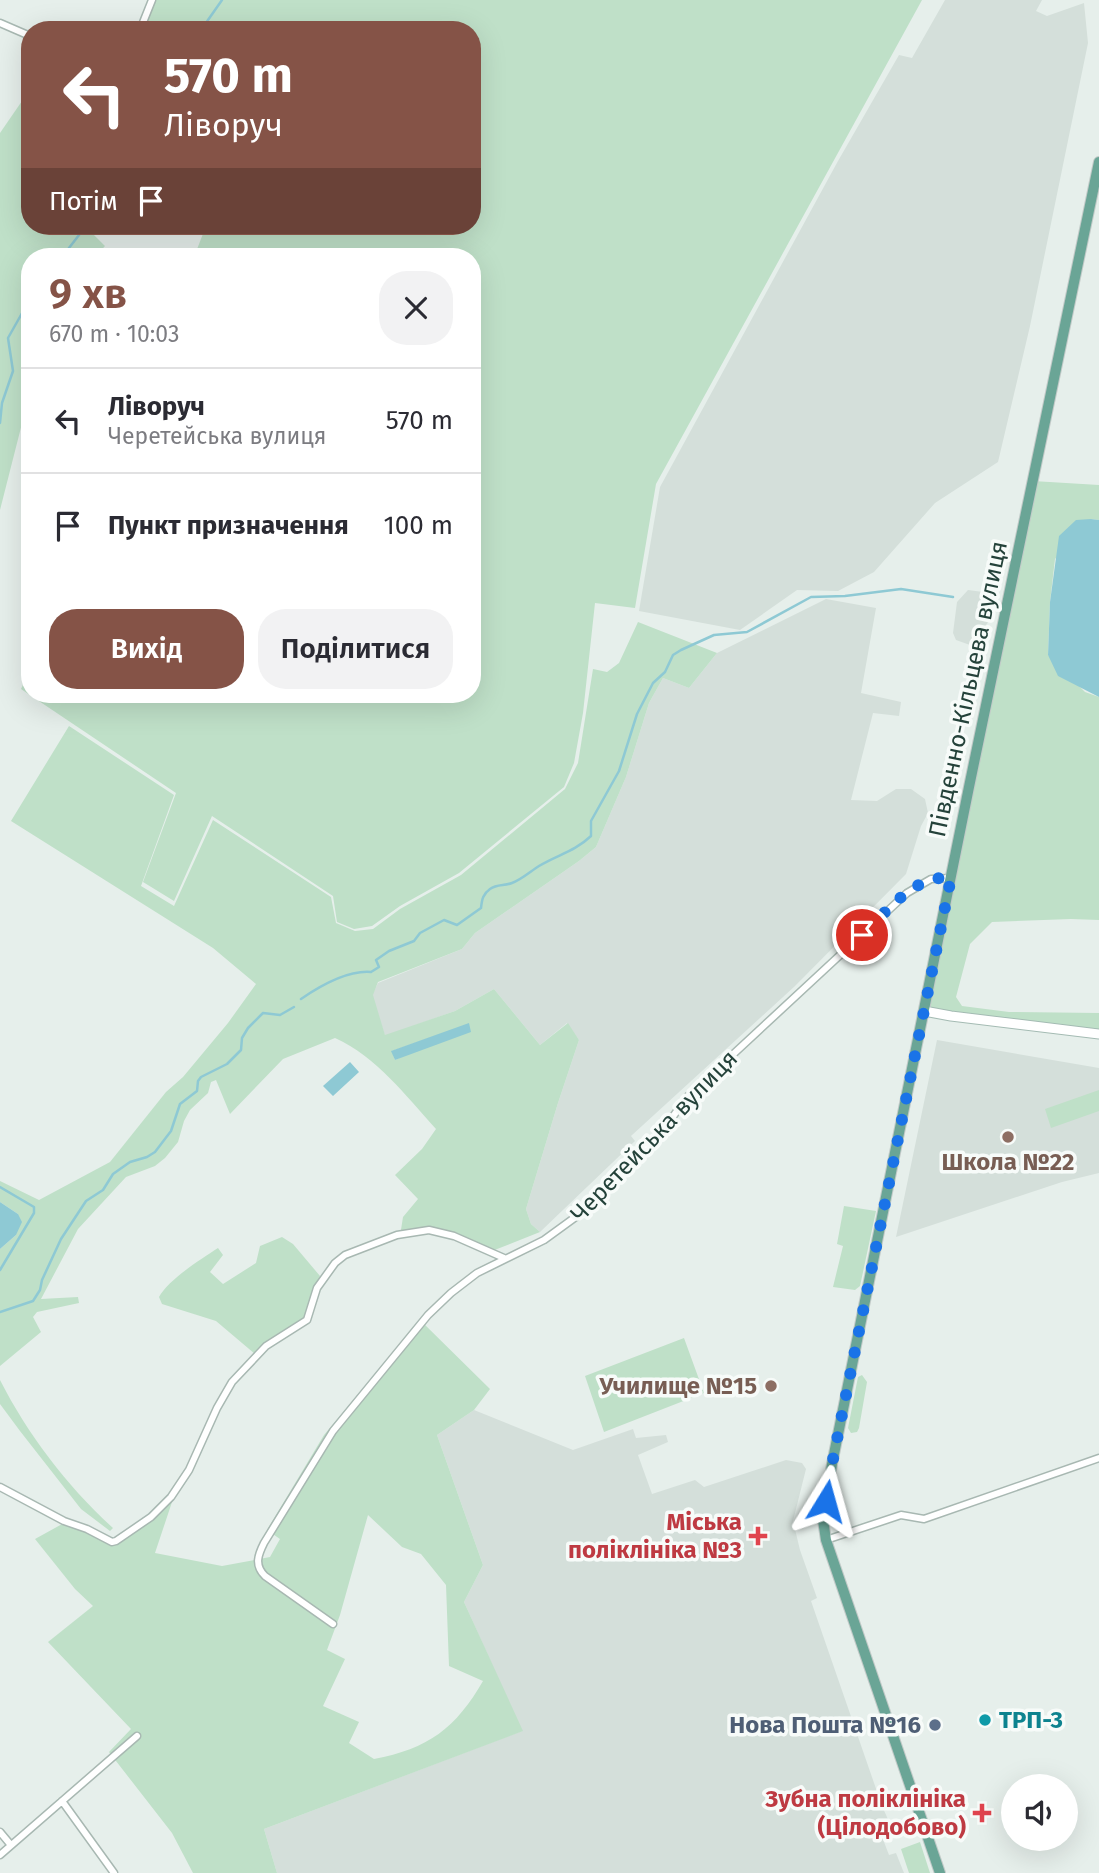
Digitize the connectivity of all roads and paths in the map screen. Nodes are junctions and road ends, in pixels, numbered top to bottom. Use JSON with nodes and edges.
{"nodes":[{"id":1,"x":152,"y":0,"type":"edge"},
{"id":2,"x":143,"y":21,"type":"edge"},
{"id":3,"x":0,"y":23,"type":"edge"},
{"id":4,"x":21,"y":32,"type":"edge"},
{"id":5,"x":1099,"y":162,"type":"edge"},
{"id":6,"x":951,"y":878,"type":"junction"},
{"id":7,"x":924,"y":1011,"type":"junction"},
{"id":8,"x":1099,"y":1034,"type":"edge"},
{"id":9,"x":504,"y":1258,"type":"junction"},
{"id":10,"x":1099,"y":1458,"type":"edge"},
{"id":11,"x":0,"y":1487,"type":"edge"},
{"id":12,"x":826,"y":1541,"type":"junction"},
{"id":13,"x":333,"y":1624,"type":"dead end"},
{"id":14,"x":137,"y":1736,"type":"dead end"},
{"id":15,"x":62,"y":1801,"type":"junction"},
{"id":16,"x":2,"y":1837,"type":"edge"},
{"id":17,"x":10,"y":1844,"type":"junction"},
{"id":18,"x":0,"y":1855,"type":"edge"},
{"id":19,"x":114,"y":1873,"type":"edge"},
{"id":20,"x":940,"y":1873,"type":"edge"}],
"edges":[{"from":1,"to":2,"type":"street"},
{"from":3,"to":4,"type":"street"},
{"from":5,"to":6,"type":"main road","name":"Південно-Кільцева вулиця"},
{"from":6,"to":7,"type":"main road","name":"Південно-Кільцева вулиця"},
{"from":6,"to":9,"type":"street","name":"Черетейська вулиця"},
{"from":7,"to":8,"type":"street"},
{"from":7,"to":12,"type":"main road","name":"Південно-Кільцева вулиця"},
{"from":9,"to":11,"type":"street"},
{"from":9,"to":13,"type":"street","name":"Черетейська вулиця"},
{"from":10,"to":12,"type":"street"},
{"from":12,"to":20,"type":"main road","name":"Південно-Кільцева вулиця"},
{"from":14,"to":15,"type":"street"},
{"from":15,"to":17,"type":"street"},
{"from":15,"to":19,"type":"street"},
{"from":16,"to":17,"type":"street"},
{"from":17,"to":18,"type":"street"}]}
